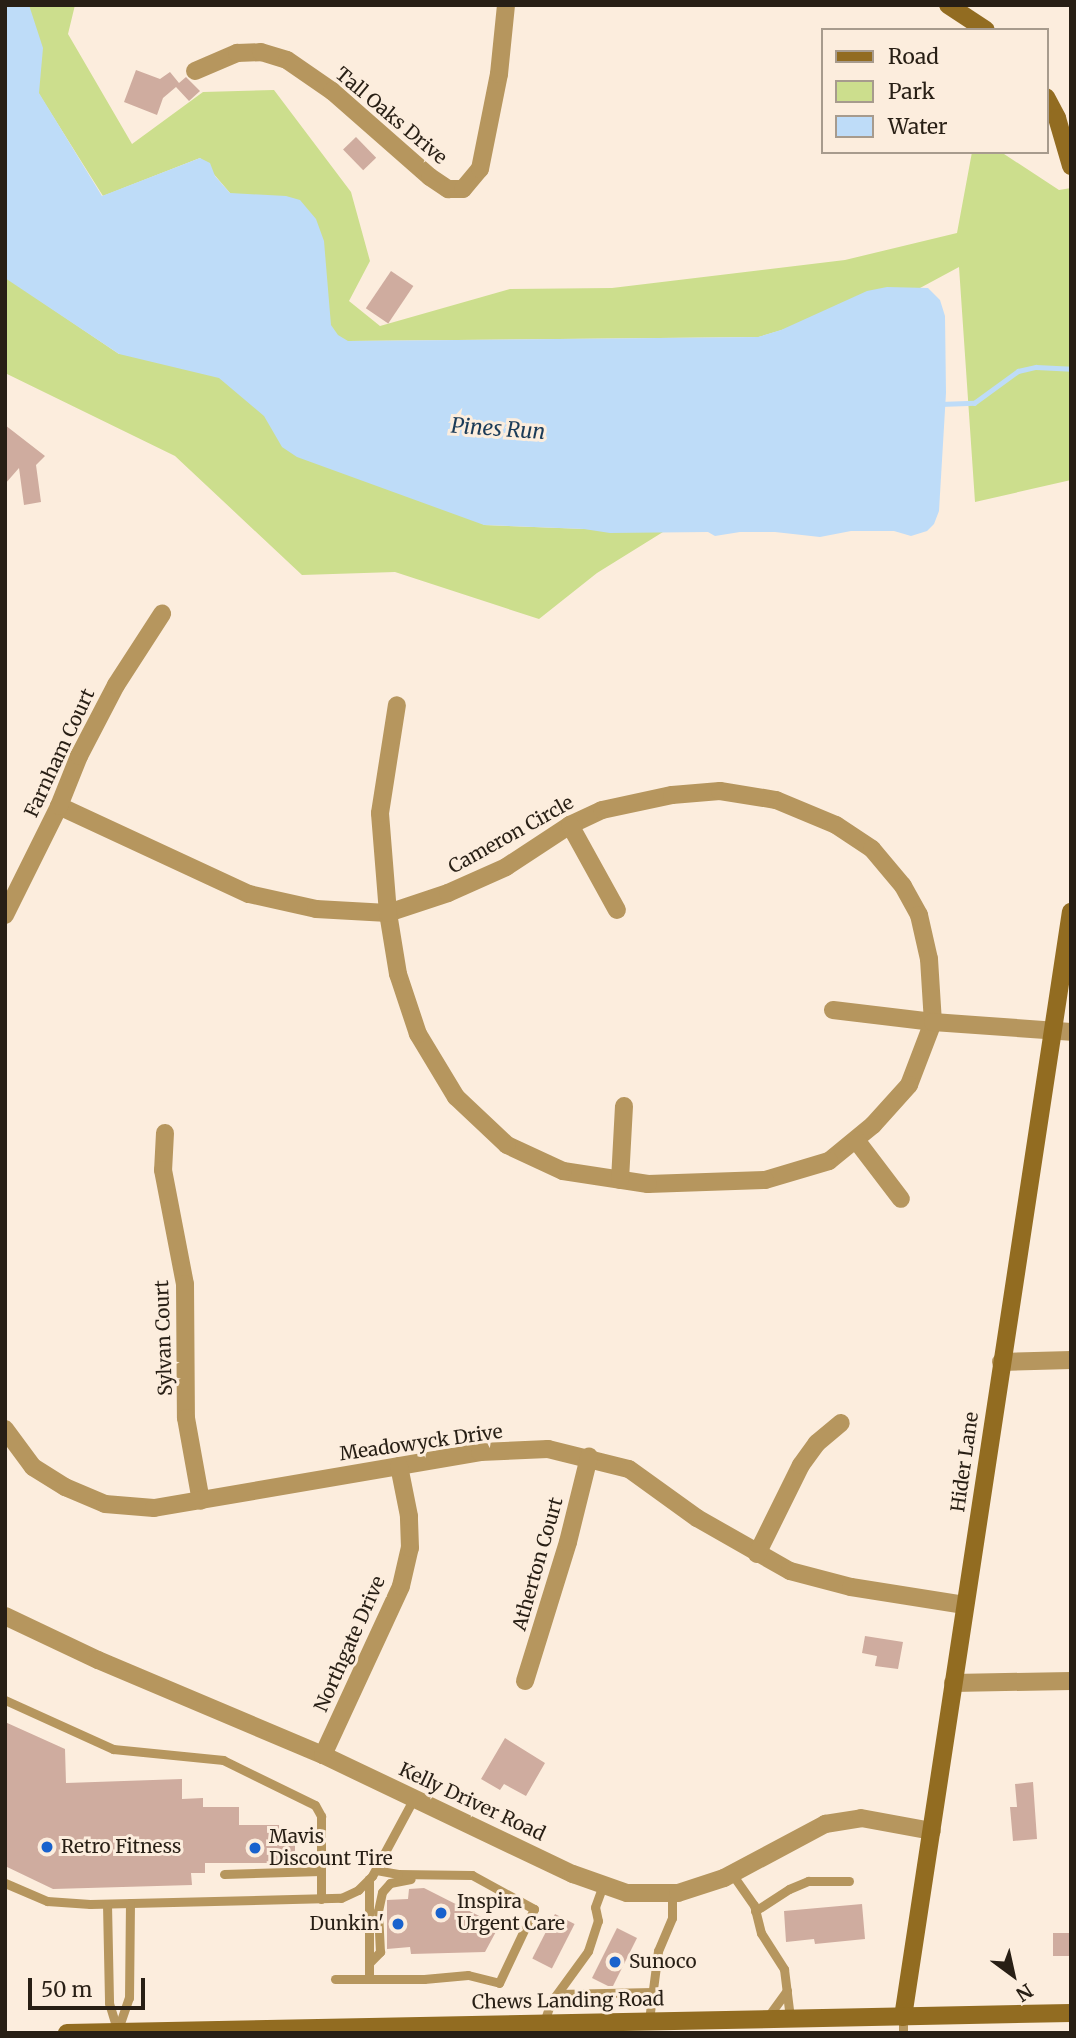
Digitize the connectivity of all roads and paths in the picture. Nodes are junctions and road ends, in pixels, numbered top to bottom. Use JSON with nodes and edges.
{"nodes":[{"id":1,"x":506,"y":5,"type":"edge"},
{"id":2,"x":953,"y":8,"type":"edge"},
{"id":3,"x":983,"y":28,"type":"edge"},
{"id":4,"x":195,"y":71,"type":"dead end"},
{"id":5,"x":1048,"y":101,"type":"edge"},
{"id":6,"x":1071,"y":166,"type":"edge"},
{"id":7,"x":162,"y":614,"type":"dead end"},
{"id":8,"x":397,"y":705,"type":"dead end"},
{"id":9,"x":59,"y":806,"type":"junction"},
{"id":10,"x":570,"y":825,"type":"junction"},
{"id":11,"x":617,"y":910,"type":"dead end"},
{"id":12,"x":1071,"y":912,"type":"edge"},
{"id":13,"x":388,"y":913,"type":"junction"},
{"id":14,"x":5,"y":915,"type":"edge"},
{"id":15,"x":833,"y":1010,"type":"dead end"},
{"id":16,"x":933,"y":1022,"type":"junction"},
{"id":17,"x":1071,"y":1032,"type":"edge"},
{"id":18,"x":1051,"y":1033,"type":"junction"},
{"id":19,"x":624,"y":1106,"type":"dead end"},
{"id":20,"x":165,"y":1133,"type":"dead end"},
{"id":21,"x":856,"y":1140,"type":"junction"},
{"id":22,"x":620,"y":1180,"type":"junction"},
{"id":23,"x":901,"y":1199,"type":"dead end"},
{"id":24,"x":1071,"y":1360,"type":"edge"},
{"id":25,"x":1001,"y":1362,"type":"junction"},
{"id":26,"x":841,"y":1423,"type":"dead end"},
{"id":27,"x":5,"y":1429,"type":"edge"},
{"id":28,"x":589,"y":1457,"type":"junction"},
{"id":29,"x":398,"y":1466,"type":"junction"},
{"id":30,"x":201,"y":1501,"type":"junction"},
{"id":31,"x":757,"y":1553,"type":"junction"},
{"id":32,"x":965,"y":1605,"type":"junction"},
{"id":33,"x":5,"y":1616,"type":"edge"},
{"id":34,"x":525,"y":1681,"type":"dead end"},
{"id":35,"x":1071,"y":1681,"type":"edge"},
{"id":36,"x":953,"y":1683,"type":"junction"},
{"id":37,"x":5,"y":1700,"type":"edge"},
{"id":38,"x":323,"y":1755,"type":"junction"},
{"id":39,"x":414,"y":1798,"type":"junction"},
{"id":40,"x":932,"y":1831,"type":"junction"},
{"id":41,"x":376,"y":1870,"type":"junction"},
{"id":42,"x":321,"y":1871,"type":"junction"},
{"id":43,"x":224,"y":1874,"type":"dead end"},
{"id":44,"x":732,"y":1874,"type":"junction"},
{"id":45,"x":472,"y":1875,"type":"junction"},
{"id":46,"x":369,"y":1879,"type":"junction"},
{"id":47,"x":849,"y":1881,"type":"dead end"},
{"id":48,"x":5,"y":1883,"type":"edge"},
{"id":49,"x":603,"y":1885,"type":"junction"},
{"id":50,"x":672,"y":1893,"type":"junction"},
{"id":51,"x":321,"y":1899,"type":"junction"},
{"id":52,"x":107,"y":1903,"type":"junction"},
{"id":53,"x":130,"y":1903,"type":"junction"},
{"id":54,"x":755,"y":1911,"type":"junction"},
{"id":55,"x":369,"y":1963,"type":"junction"},
{"id":56,"x":369,"y":1978,"type":"junction"},
{"id":57,"x":335,"y":1979,"type":"dead end"},
{"id":58,"x":787,"y":1990,"type":"junction"},
{"id":59,"x":653,"y":1992,"type":"junction"},
{"id":60,"x":558,"y":1994,"type":"junction"},
{"id":61,"x":1071,"y":2013,"type":"edge"},
{"id":62,"x":767,"y":2018,"type":"junction"},
{"id":63,"x":790,"y":2018,"type":"junction"},
{"id":64,"x":649,"y":2020,"type":"junction"},
{"id":65,"x":544,"y":2022,"type":"junction"},
{"id":66,"x":903,"y":2025,"type":"edge"},
{"id":67,"x":117,"y":2032,"type":"edge"},
{"id":68,"x":66,"y":2033,"type":"edge"}],
"edges":[{"from":1,"to":4,"type":"street","name":"Tall Oaks Drive"},
{"from":2,"to":3,"type":"street"},
{"from":5,"to":6,"type":"street"},
{"from":7,"to":9,"type":"street","name":"Farnham Court"},
{"from":8,"to":13,"type":"street"},
{"from":9,"to":13,"type":"street","name":"Cameron Circle"},
{"from":9,"to":14,"type":"street","name":"Farnham Court"},
{"from":10,"to":11,"type":"street"},
{"from":10,"to":13,"type":"street","name":"Cameron Circle"},
{"from":10,"to":16,"type":"street","name":"Cameron Circle"},
{"from":12,"to":18,"type":"street","name":"Hider Lane"},
{"from":13,"to":22,"type":"street","name":"Cameron Circle"},
{"from":15,"to":16,"type":"street"},
{"from":16,"to":18,"type":"street"},
{"from":16,"to":21,"type":"street","name":"Cameron Circle"},
{"from":17,"to":18,"type":"street"},
{"from":18,"to":25,"type":"street","name":"Hider Lane"},
{"from":19,"to":22,"type":"street"},
{"from":20,"to":30,"type":"street","name":"Sylvan Court"},
{"from":21,"to":22,"type":"street","name":"Cameron Circle"},
{"from":21,"to":23,"type":"street"},
{"from":24,"to":25,"type":"street"},
{"from":25,"to":32,"type":"street","name":"Hider Lane"},
{"from":26,"to":31,"type":"street"},
{"from":27,"to":30,"type":"street","name":"Meadowyck Drive"},
{"from":28,"to":29,"type":"street","name":"Meadowyck Drive"},
{"from":28,"to":31,"type":"street","name":"Meadowyck Drive"},
{"from":28,"to":34,"type":"street","name":"Atherton Court"},
{"from":29,"to":30,"type":"street","name":"Meadowyck Drive"},
{"from":29,"to":38,"type":"street","name":"Northgate Drive"},
{"from":31,"to":32,"type":"street","name":"Meadowyck Drive"},
{"from":32,"to":36,"type":"street","name":"Hider Lane"},
{"from":33,"to":38,"type":"street","name":"Kelly Driver Road"},
{"from":35,"to":36,"type":"street"},
{"from":36,"to":40,"type":"street","name":"Hider Lane"},
{"from":37,"to":42,"type":"lane"},
{"from":38,"to":39,"type":"street","name":"Kelly Driver Road"},
{"from":39,"to":41,"type":"lane"},
{"from":39,"to":49,"type":"street","name":"Kelly Driver Road"},
{"from":40,"to":44,"type":"street","name":"Kelly Driver Road"},
{"from":40,"to":66,"type":"street","name":"Hider Lane"},
{"from":41,"to":45,"type":"lane"},
{"from":41,"to":46,"type":"lane"},
{"from":42,"to":43,"type":"lane"},
{"from":42,"to":51,"type":"lane"},
{"from":44,"to":50,"type":"street","name":"Kelly Driver Road"},
{"from":44,"to":54,"type":"lane"},
{"from":45,"to":55,"type":"lane"},
{"from":45,"to":56,"type":"lane"},
{"from":46,"to":51,"type":"lane"},
{"from":46,"to":55,"type":"lane"},
{"from":47,"to":54,"type":"lane"},
{"from":48,"to":52,"type":"lane"},
{"from":49,"to":50,"type":"street","name":"Kelly Driver Road"},
{"from":49,"to":60,"type":"lane"},
{"from":50,"to":59,"type":"lane"},
{"from":51,"to":53,"type":"lane"},
{"from":52,"to":53,"type":"lane"},
{"from":52,"to":67,"type":"lane"},
{"from":53,"to":67,"type":"lane"},
{"from":54,"to":58,"type":"lane"},
{"from":55,"to":56,"type":"lane"},
{"from":56,"to":57,"type":"lane"},
{"from":58,"to":62,"type":"lane"},
{"from":58,"to":63,"type":"lane"},
{"from":59,"to":60,"type":"lane"},
{"from":59,"to":64,"type":"lane"},
{"from":60,"to":65,"type":"lane"},
{"from":61,"to":66,"type":"street","name":"Chews Landing Road"},
{"from":62,"to":63,"type":"street","name":"Chews Landing Road"},
{"from":62,"to":64,"type":"street","name":"Chews Landing Road"},
{"from":63,"to":66,"type":"street","name":"Chews Landing Road"},
{"from":64,"to":65,"type":"street","name":"Chews Landing Road"},
{"from":65,"to":67,"type":"street","name":"Chews Landing Road"},
{"from":67,"to":68,"type":"street","name":"Chews Landing Road"}]}
